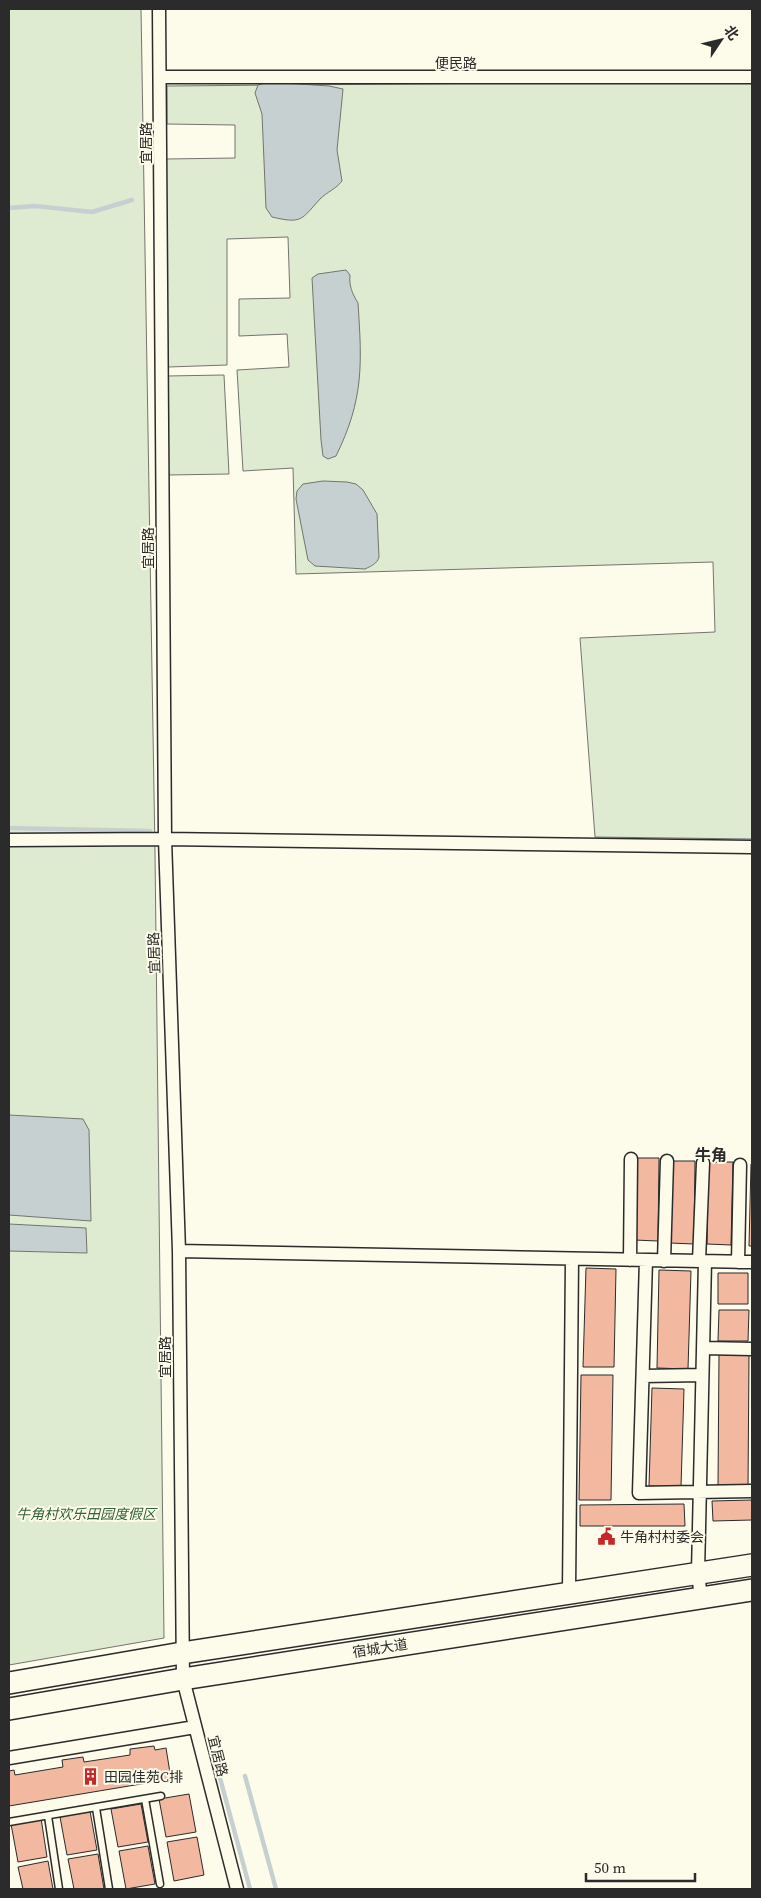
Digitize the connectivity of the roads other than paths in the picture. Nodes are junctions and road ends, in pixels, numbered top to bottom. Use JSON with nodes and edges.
{"nodes":[{"id":1,"x":159,"y":9,"type":"edge"},
{"id":2,"x":161,"y":77,"type":"junction"},
{"id":3,"x":752,"y":77,"type":"edge"},
{"id":4,"x":166,"y":839,"type":"junction"},
{"id":5,"x":9,"y":840,"type":"edge"},
{"id":6,"x":752,"y":847,"type":"edge"},
{"id":7,"x":631,"y":1159,"type":"dead end"},
{"id":8,"x":666,"y":1161,"type":"dead end"},
{"id":9,"x":703,"y":1163,"type":"dead end"},
{"id":10,"x":740,"y":1165,"type":"dead end"},
{"id":11,"x":179,"y":1251,"type":"junction"},
{"id":12,"x":572,"y":1259,"type":"junction"},
{"id":13,"x":630,"y":1260,"type":"junction"},
{"id":14,"x":646,"y":1260,"type":"junction"},
{"id":15,"x":664,"y":1260,"type":"junction"},
{"id":16,"x":702,"y":1261,"type":"junction"},
{"id":17,"x":738,"y":1262,"type":"junction"},
{"id":18,"x":752,"y":1262,"type":"edge"},
{"id":19,"x":704,"y":1348,"type":"junction"},
{"id":20,"x":752,"y":1349,"type":"edge"},
{"id":21,"x":702,"y":1375,"type":"junction"},
{"id":22,"x":642,"y":1376,"type":"junction"},
{"id":23,"x":752,"y":1491,"type":"edge"},
{"id":24,"x":700,"y":1492,"type":"junction"},
{"id":25,"x":752,"y":1565,"type":"edge"},
{"id":26,"x":698,"y":1574,"type":"junction"},
{"id":27,"x":752,"y":1590,"type":"edge"},
{"id":28,"x":569,"y":1592,"type":"junction"},
{"id":29,"x":701,"y":1598,"type":"junction"},
{"id":30,"x":182,"y":1652,"type":"junction"},
{"id":31,"x":183,"y":1679,"type":"junction"},
{"id":32,"x":9,"y":1683,"type":"edge"},
{"id":33,"x":9,"y":1709,"type":"edge"},
{"id":34,"x":195,"y":1727,"type":"junction"},
{"id":35,"x":9,"y":1758,"type":"edge"},
{"id":36,"x":161,"y":1796,"type":"dead end"},
{"id":37,"x":145,"y":1799,"type":"junction"},
{"id":38,"x":96,"y":1808,"type":"junction"},
{"id":39,"x":48,"y":1816,"type":"junction"},
{"id":40,"x":9,"y":1822,"type":"edge"},
{"id":41,"x":160,"y":1884,"type":"dead end"},
{"id":42,"x":60,"y":1889,"type":"edge"},
{"id":43,"x":109,"y":1889,"type":"edge"},
{"id":44,"x":237,"y":1889,"type":"edge"}],
"edges":[{"from":1,"to":2,"type":"street","name":"宜居路"},
{"from":2,"to":3,"type":"street","name":"便民路"},
{"from":2,"to":4,"type":"street","name":"宜居路"},
{"from":4,"to":5,"type":"street"},
{"from":4,"to":6,"type":"street"},
{"from":4,"to":11,"type":"street","name":"宜居路"},
{"from":7,"to":13,"type":"street"},
{"from":8,"to":15,"type":"street"},
{"from":9,"to":16,"type":"street"},
{"from":10,"to":17,"type":"street"},
{"from":11,"to":12,"type":"street"},
{"from":11,"to":30,"type":"street","name":"宜居路"},
{"from":12,"to":13,"type":"street"},
{"from":12,"to":28,"type":"street"},
{"from":13,"to":14,"type":"street"},
{"from":14,"to":15,"type":"street"},
{"from":14,"to":22,"type":"street"},
{"from":15,"to":16,"type":"street"},
{"from":16,"to":17,"type":"street"},
{"from":16,"to":19,"type":"street"},
{"from":17,"to":18,"type":"street"},
{"from":19,"to":20,"type":"street"},
{"from":19,"to":21,"type":"street"},
{"from":21,"to":22,"type":"street"},
{"from":21,"to":24,"type":"street"},
{"from":22,"to":24,"type":"street"},
{"from":23,"to":24,"type":"street"},
{"from":24,"to":26,"type":"street"},
{"from":25,"to":26,"type":"main road","name":"宿城大道"},
{"from":26,"to":28,"type":"main road","name":"宿城大道"},
{"from":26,"to":29,"type":"street"},
{"from":27,"to":29,"type":"main road","name":"宿城大道"},
{"from":28,"to":30,"type":"main road","name":"宿城大道"},
{"from":29,"to":31,"type":"main road","name":"宿城大道"},
{"from":30,"to":31,"type":"street","name":"宜居路"},
{"from":30,"to":32,"type":"main road","name":"宿城大道"},
{"from":31,"to":33,"type":"main road","name":"宿城大道"},
{"from":31,"to":34,"type":"street","name":"宜居路"},
{"from":34,"to":35,"type":"street"},
{"from":34,"to":44,"type":"street","name":"宜居路"},
{"from":36,"to":37,"type":"lane"},
{"from":37,"to":38,"type":"lane"},
{"from":37,"to":41,"type":"lane"},
{"from":38,"to":39,"type":"lane"},
{"from":38,"to":43,"type":"lane"},
{"from":39,"to":40,"type":"lane"},
{"from":39,"to":42,"type":"lane"}]}
